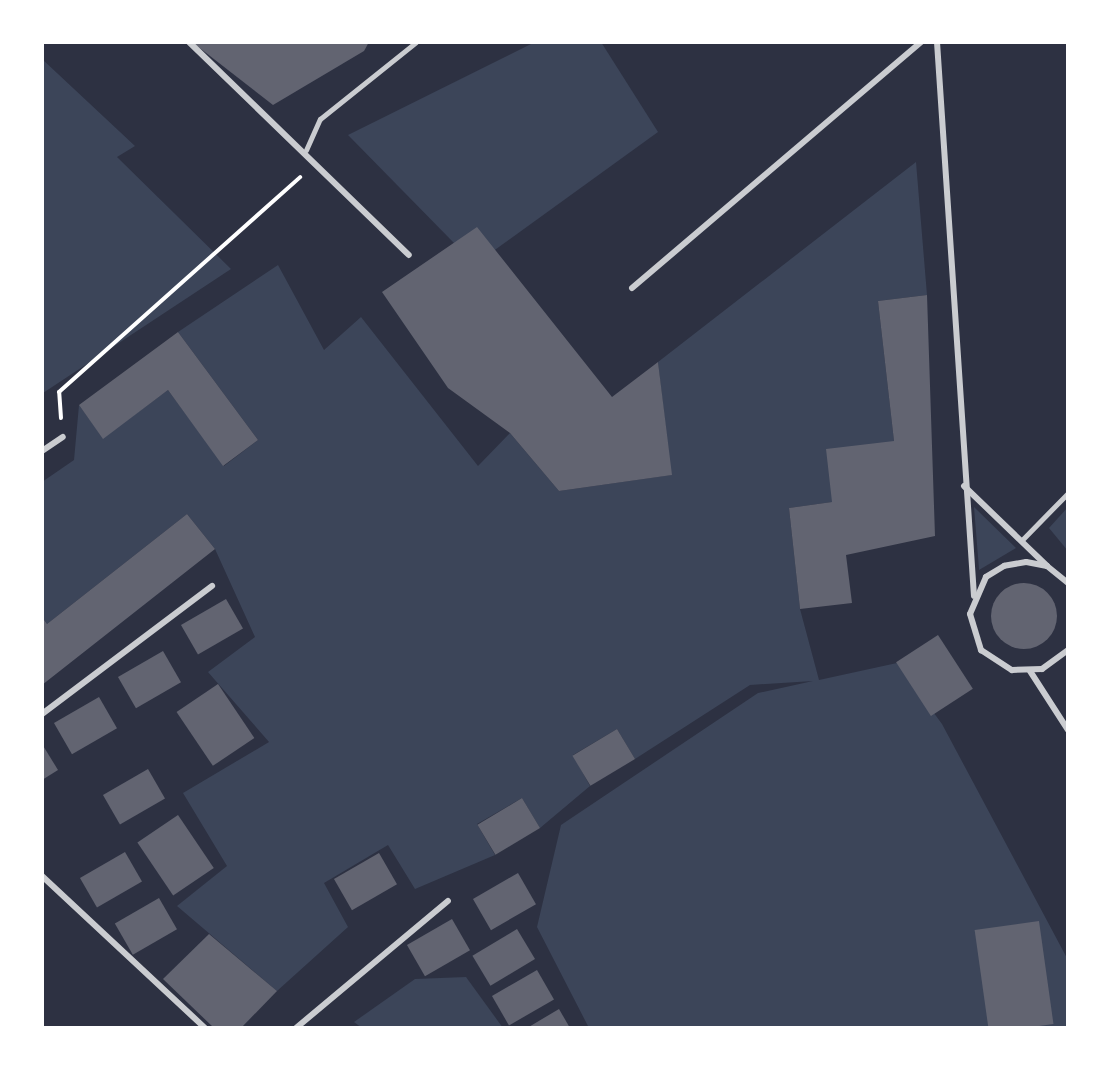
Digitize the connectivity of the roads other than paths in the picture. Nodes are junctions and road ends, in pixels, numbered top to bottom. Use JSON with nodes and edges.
{"nodes":[{"id":1,"x":189,"y":42,"type":"edge"},
{"id":2,"x":416,"y":42,"type":"edge"},
{"id":3,"x":921,"y":42,"type":"edge"},
{"id":4,"x":937,"y":42,"type":"edge"},
{"id":5,"x":306,"y":150,"type":"junction"},
{"id":6,"x":409,"y":255,"type":"dead end"},
{"id":7,"x":632,"y":288,"type":"dead end"},
{"id":8,"x":63,"y":437,"type":"road end"},
{"id":9,"x":42,"y":451,"type":"edge"},
{"id":10,"x":964,"y":486,"type":"junction"},
{"id":11,"x":1068,"y":493,"type":"edge"},
{"id":12,"x":1022,"y":540,"type":"junction"},
{"id":13,"x":1047,"y":566,"type":"junction"},
{"id":14,"x":1068,"y":583,"type":"edge"},
{"id":15,"x":212,"y":586,"type":"dead end"},
{"id":16,"x":974,"y":596,"type":"junction"},
{"id":17,"x":1068,"y":650,"type":"edge"},
{"id":18,"x":1030,"y":671,"type":"junction"},
{"id":19,"x":42,"y":714,"type":"edge"},
{"id":20,"x":1068,"y":730,"type":"edge"},
{"id":21,"x":42,"y":876,"type":"edge"},
{"id":22,"x":448,"y":901,"type":"dead end"},
{"id":23,"x":205,"y":1028,"type":"edge"},
{"id":24,"x":296,"y":1028,"type":"edge"}],
"edges":[{"from":1,"to":5,"type":"street"},
{"from":2,"to":5,"type":"street"},
{"from":3,"to":7,"type":"street"},
{"from":4,"to":10,"type":"street"},
{"from":5,"to":6,"type":"street"},
{"from":8,"to":9,"type":"street"},
{"from":10,"to":12,"type":"street"},
{"from":10,"to":16,"type":"street"},
{"from":11,"to":12,"type":"lane"},
{"from":12,"to":13,"type":"street"},
{"from":13,"to":14,"type":"street"},
{"from":13,"to":16,"type":"street"},
{"from":15,"to":19,"type":"street"},
{"from":16,"to":18,"type":"street"},
{"from":17,"to":18,"type":"street"},
{"from":18,"to":20,"type":"street"},
{"from":21,"to":23,"type":"street"},
{"from":22,"to":24,"type":"street"}]}
